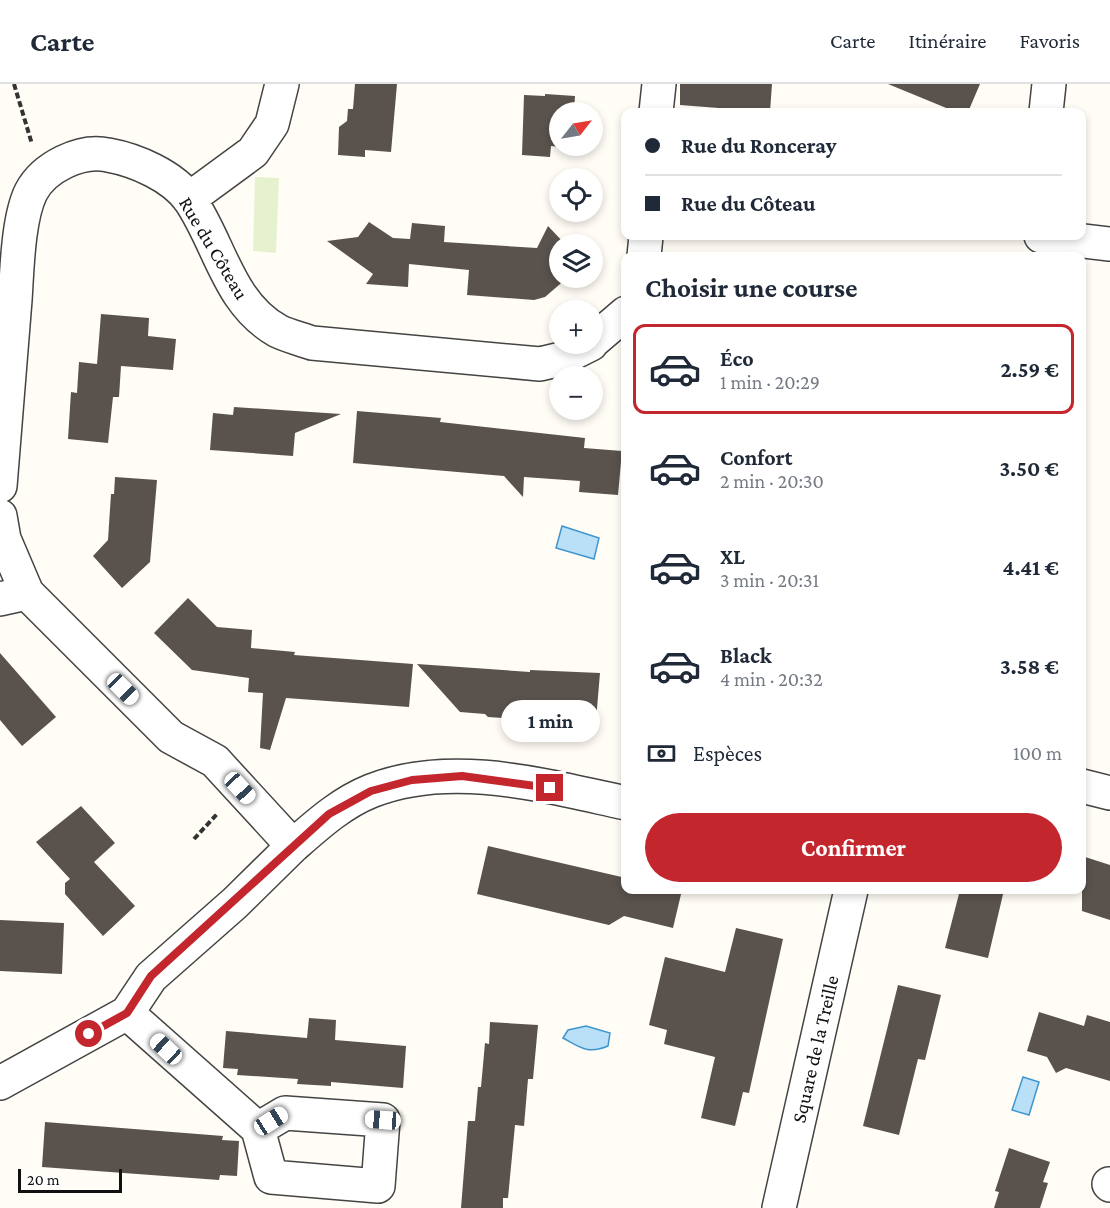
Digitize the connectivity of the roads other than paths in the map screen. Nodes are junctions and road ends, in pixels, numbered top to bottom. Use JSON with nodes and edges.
{"nodes":[{"id":1,"x":282,"y":84,"type":"edge"},
{"id":2,"x":659,"y":84,"type":"edge"},
{"id":3,"x":1049,"y":84,"type":"edge"},
{"id":4,"x":656,"y":108,"type":"edge"},
{"id":5,"x":1046,"y":108,"type":"edge"},
{"id":6,"x":189,"y":199,"type":"junction"},
{"id":7,"x":1074,"y":240,"type":"edge"},
{"id":8,"x":1110,"y":244,"type":"edge"},
{"id":9,"x":621,"y":317,"type":"edge"},
{"id":10,"x":603,"y":333,"type":"edge"},
{"id":11,"x":571,"y":354,"type":"edge"},
{"id":12,"x":0,"y":486,"type":"edge"},
{"id":13,"x":0,"y":516,"type":"edge"},
{"id":14,"x":14,"y":596,"type":"edge"},
{"id":15,"x":1086,"y":787,"type":"edge"},
{"id":16,"x":1110,"y":793,"type":"edge"},
{"id":17,"x":621,"y":802,"type":"edge"},
{"id":18,"x":293,"y":846,"type":"junction"},
{"id":19,"x":850,"y":894,"type":"edge"},
{"id":20,"x":127,"y":1013,"type":"junction"},
{"id":21,"x":0,"y":1083,"type":"edge"},
{"id":22,"x":258,"y":1129,"type":"dead end"},
{"id":23,"x":779,"y":1208,"type":"edge"}],
"edges":[{"from":1,"to":6,"type":"street"},
{"from":2,"to":4,"type":"street"},
{"from":3,"to":5,"type":"street"},
{"from":6,"to":11,"type":"street","name":"Rue du Côteau"},
{"from":6,"to":12,"type":"street","name":"Rue du Côteau"},
{"from":7,"to":8,"type":"street"},
{"from":9,"to":10,"type":"street","name":"Rue du Côteau"},
{"from":13,"to":14,"type":"street"},
{"from":14,"to":18,"type":"street"},
{"from":15,"to":16,"type":"street"},
{"from":17,"to":18,"type":"street"},
{"from":18,"to":20,"type":"street"},
{"from":19,"to":23,"type":"street","name":"Square de la Treille"},
{"from":20,"to":21,"type":"street"},
{"from":20,"to":22,"type":"street"}]}
